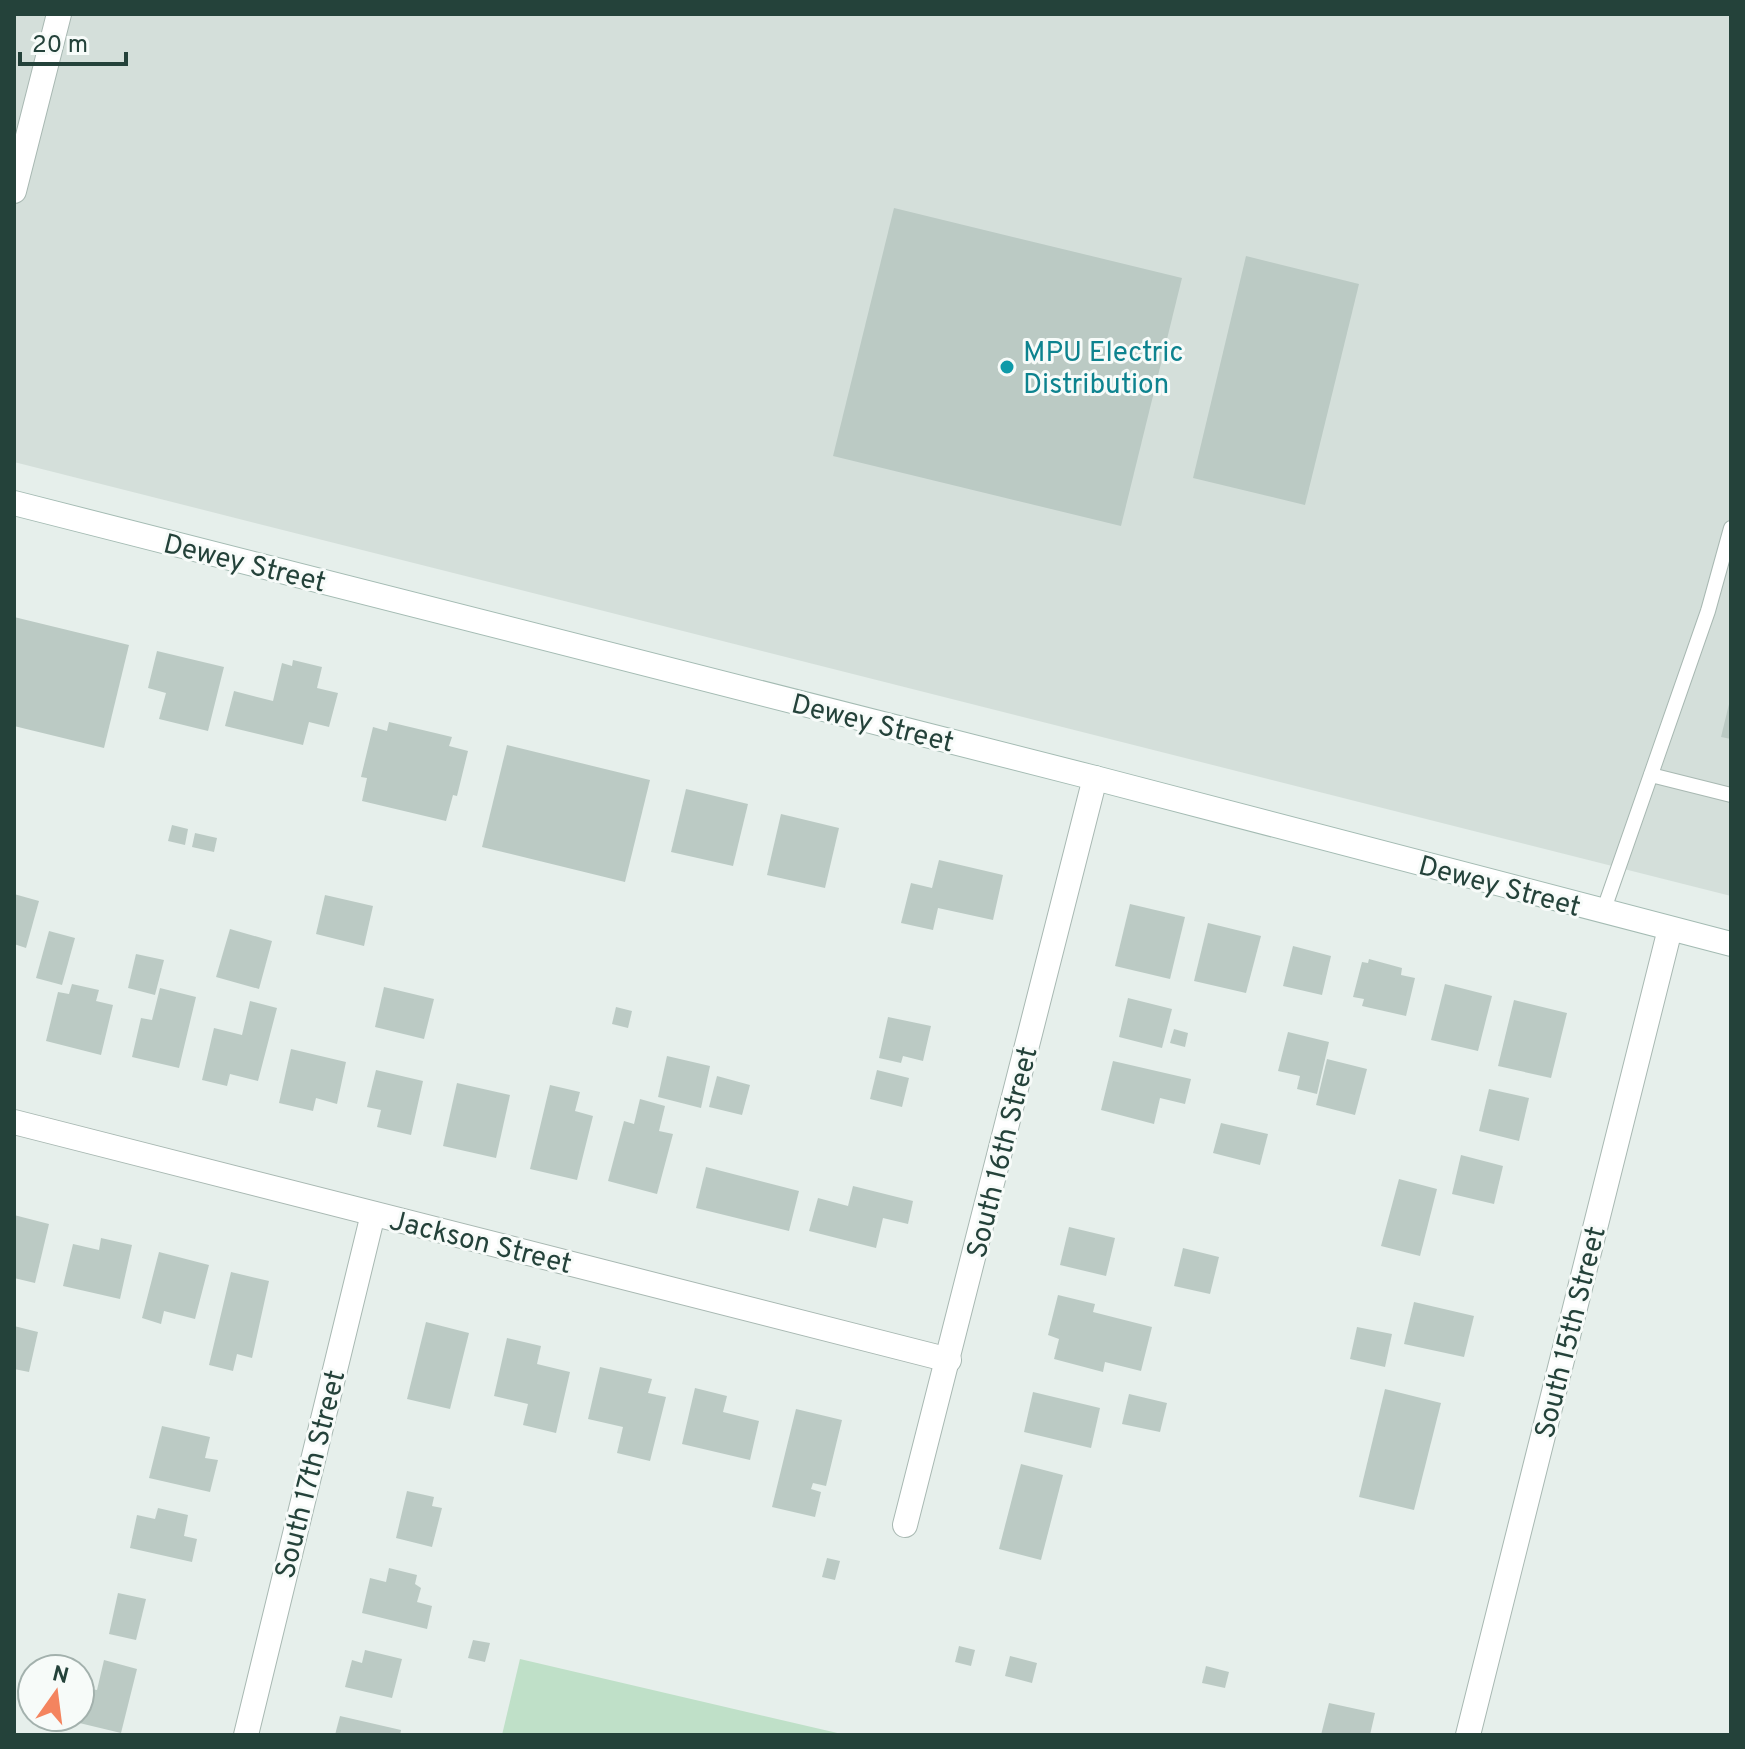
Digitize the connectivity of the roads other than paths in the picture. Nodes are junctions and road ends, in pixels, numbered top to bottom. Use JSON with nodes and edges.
{"nodes":[{"id":1,"x":59,"y":14,"type":"edge"},
{"id":2,"x":14,"y":191,"type":"edge"},
{"id":3,"x":14,"y":503,"type":"edge"},
{"id":4,"x":1731,"y":528,"type":"edge"},
{"id":5,"x":1651,"y":775,"type":"junction"},
{"id":6,"x":1095,"y":778,"type":"junction"},
{"id":7,"x":1731,"y":795,"type":"edge"},
{"id":8,"x":1603,"y":912,"type":"junction"},
{"id":9,"x":1670,"y":929,"type":"junction"},
{"id":10,"x":1731,"y":944,"type":"edge"},
{"id":11,"x":14,"y":1122,"type":"edge"},
{"id":12,"x":373,"y":1214,"type":"junction"},
{"id":13,"x":949,"y":1360,"type":"junction"},
{"id":14,"x":905,"y":1525,"type":"dead end"},
{"id":15,"x":246,"y":1735,"type":"edge"},
{"id":16,"x":1468,"y":1735,"type":"edge"}],
"edges":[{"from":1,"to":2,"type":"street"},
{"from":3,"to":6,"type":"street","name":"Dewey Street"},
{"from":4,"to":5,"type":"lane"},
{"from":5,"to":7,"type":"lane"},
{"from":5,"to":8,"type":"lane"},
{"from":6,"to":8,"type":"street","name":"Dewey Street"},
{"from":6,"to":13,"type":"street","name":"South 16th Street"},
{"from":8,"to":9,"type":"street","name":"Dewey Street"},
{"from":9,"to":10,"type":"street","name":"Dewey Street"},
{"from":9,"to":16,"type":"street","name":"South 15th Street"},
{"from":11,"to":12,"type":"street","name":"Jackson Street"},
{"from":12,"to":13,"type":"street","name":"Jackson Street"},
{"from":12,"to":15,"type":"street","name":"South 17th Street"},
{"from":13,"to":14,"type":"street","name":"South 16th Street"}]}
